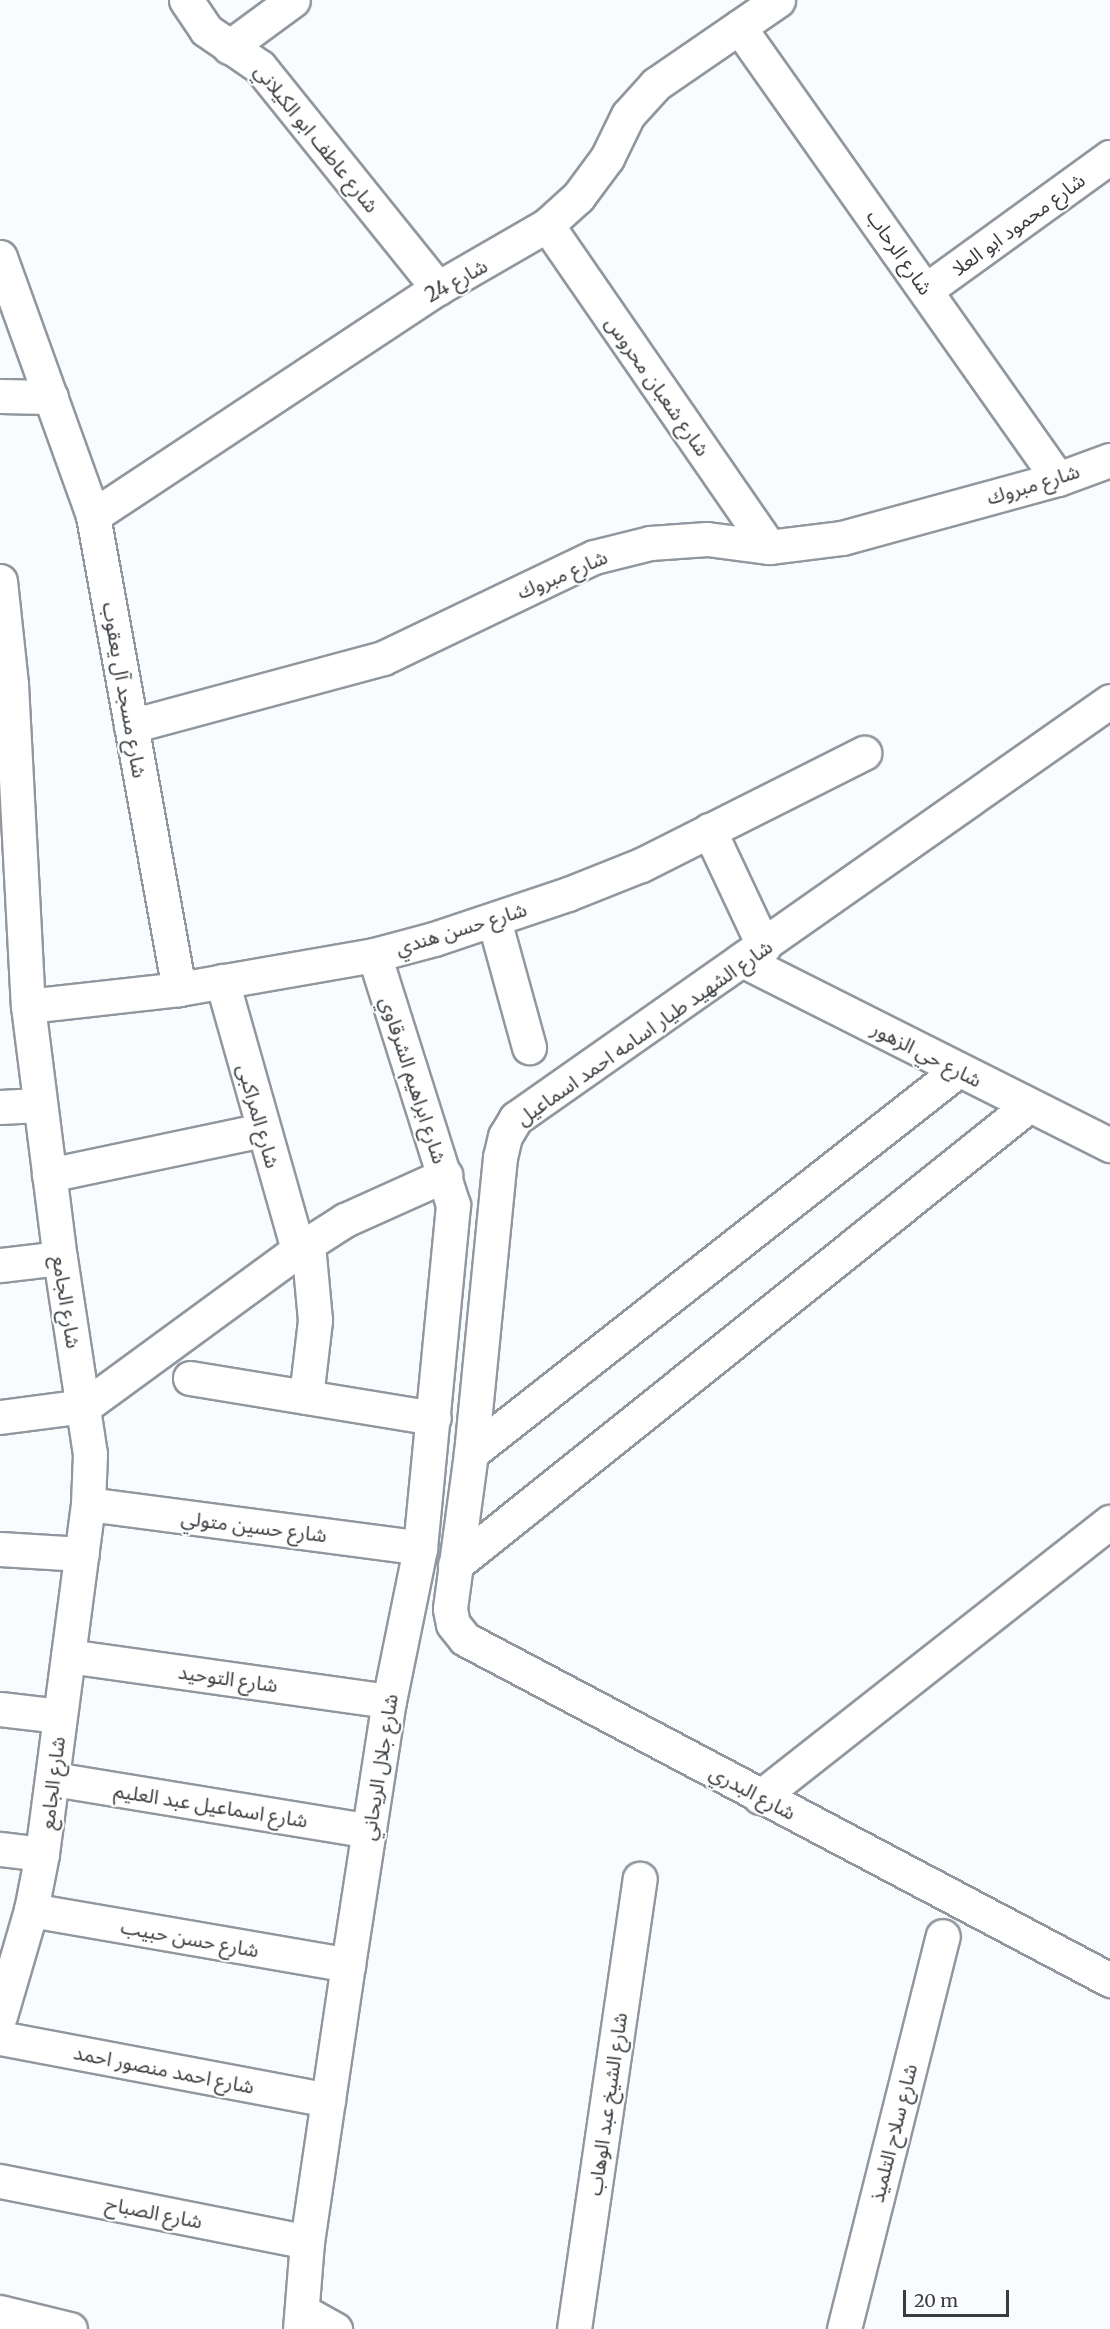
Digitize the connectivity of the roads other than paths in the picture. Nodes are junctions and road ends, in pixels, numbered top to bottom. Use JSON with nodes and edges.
{"nodes":[{"id":1,"x":186,"y":0,"type":"edge"},
{"id":2,"x":293,"y":0,"type":"edge"},
{"id":3,"x":778,"y":0,"type":"edge"},
{"id":4,"x":739,"y":27,"type":"junction"},
{"id":5,"x":229,"y":47,"type":"junction"},
{"id":6,"x":1110,"y":158,"type":"edge"},
{"id":7,"x":547,"y":225,"type":"junction"},
{"id":8,"x":0,"y":257,"type":"edge"},
{"id":9,"x":438,"y":288,"type":"junction"},
{"id":10,"x":926,"y":290,"type":"junction"},
{"id":11,"x":0,"y":396,"type":"edge"},
{"id":12,"x":51,"y":397,"type":"junction"},
{"id":13,"x":1110,"y":460,"type":"edge"},
{"id":14,"x":1058,"y":478,"type":"junction"},
{"id":15,"x":93,"y":516,"type":"junction"},
{"id":16,"x":769,"y":547,"type":"junction"},
{"id":17,"x":0,"y":581,"type":"edge"},
{"id":18,"x":6,"y":684,"type":"edge"},
{"id":19,"x":1110,"y":701,"type":"edge"},
{"id":20,"x":131,"y":726,"type":"junction"},
{"id":21,"x":864,"y":753,"type":"dead end"},
{"id":22,"x":9,"y":805,"type":"edge"},
{"id":23,"x":709,"y":830,"type":"junction"},
{"id":24,"x":494,"y":920,"type":"junction"},
{"id":25,"x":13,"y":954,"type":"edge"},
{"id":26,"x":754,"y":954,"type":"junction"},
{"id":27,"x":374,"y":955,"type":"junction"},
{"id":28,"x":222,"y":981,"type":"junction"},
{"id":29,"x":179,"y":989,"type":"junction"},
{"id":30,"x":28,"y":1006,"type":"junction"},
{"id":31,"x":528,"y":1047,"type":"dead end"},
{"id":32,"x":957,"y":1071,"type":"junction"},
{"id":33,"x":39,"y":1105,"type":"junction"},
{"id":34,"x":1028,"y":1106,"type":"junction"},
{"id":35,"x":0,"y":1107,"type":"edge"},
{"id":36,"x":262,"y":1130,"type":"junction"},
{"id":37,"x":1110,"y":1146,"type":"edge"},
{"id":38,"x":49,"y":1175,"type":"junction"},
{"id":39,"x":449,"y":1190,"type":"junction"},
{"id":40,"x":303,"y":1247,"type":"junction"},
{"id":41,"x":60,"y":1258,"type":"junction"},
{"id":42,"x":0,"y":1265,"type":"edge"},
{"id":43,"x":190,"y":1378,"type":"dead end"},
{"id":44,"x":306,"y":1397,"type":"junction"},
{"id":45,"x":85,"y":1406,"type":"junction"},
{"id":46,"x":0,"y":1417,"type":"edge"},
{"id":47,"x":434,"y":1418,"type":"junction"},
{"id":48,"x":471,"y":1453,"type":"junction"},
{"id":49,"x":88,"y":1504,"type":"junction"},
{"id":50,"x":1110,"y":1522,"type":"edge"},
{"id":51,"x":420,"y":1548,"type":"junction"},
{"id":52,"x":0,"y":1549,"type":"edge"},
{"id":53,"x":82,"y":1554,"type":"junction"},
{"id":54,"x":455,"y":1565,"type":"junction"},
{"id":55,"x":68,"y":1656,"type":"junction"},
{"id":56,"x":389,"y":1701,"type":"junction"},
{"id":57,"x":0,"y":1709,"type":"edge"},
{"id":58,"x":60,"y":1716,"type":"junction"},
{"id":59,"x":53,"y":1779,"type":"junction"},
{"id":60,"x":760,"y":1797,"type":"junction"},
{"id":61,"x":369,"y":1831,"type":"junction"},
{"id":62,"x":0,"y":1849,"type":"edge"},
{"id":63,"x":42,"y":1854,"type":"junction"},
{"id":64,"x":640,"y":1880,"type":"dead end"},
{"id":65,"x":31,"y":1910,"type":"junction"},
{"id":66,"x":943,"y":1936,"type":"dead end"},
{"id":67,"x":348,"y":1965,"type":"junction"},
{"id":68,"x":1107,"y":1970,"type":"edge"},
{"id":69,"x":2,"y":2002,"type":"edge"},
{"id":70,"x":0,"y":2038,"type":"edge"},
{"id":71,"x":328,"y":2100,"type":"junction"},
{"id":72,"x":0,"y":2181,"type":"edge"},
{"id":73,"x":307,"y":2242,"type":"junction"},
{"id":74,"x":0,"y":2312,"type":"edge"},
{"id":75,"x":301,"y":2320,"type":"edge"},
{"id":76,"x":70,"y":2329,"type":"edge"},
{"id":77,"x":335,"y":2329,"type":"edge"},
{"id":78,"x":574,"y":2329,"type":"edge"},
{"id":79,"x":844,"y":2329,"type":"edge"}],
"edges":[{"from":1,"to":5,"type":"street","name":"شارع عاطف ابو الكيلاني"},
{"from":2,"to":5,"type":"street"},
{"from":3,"to":4,"type":"street","name":"شارع 24"},
{"from":4,"to":7,"type":"street","name":"شارع 24"},
{"from":4,"to":10,"type":"street","name":"شارع الرحاب"},
{"from":5,"to":9,"type":"street","name":"شارع عاطف ابو الكيلاني"},
{"from":6,"to":10,"type":"street","name":"شارع محمود ابو العلا"},
{"from":7,"to":9,"type":"street","name":"شارع 24"},
{"from":7,"to":16,"type":"street","name":"شارع شعبان محروس"},
{"from":8,"to":12,"type":"street","name":"شارع مسجد آل يعقوب"},
{"from":9,"to":15,"type":"street","name":"شارع 24"},
{"from":10,"to":14,"type":"street","name":"شارع الرحاب"},
{"from":11,"to":12,"type":"street"},
{"from":12,"to":15,"type":"street","name":"شارع مسجد آل يعقوب"},
{"from":13,"to":14,"type":"street","name":"شارع مبروك"},
{"from":14,"to":16,"type":"street","name":"شارع مبروك"},
{"from":15,"to":20,"type":"street","name":"شارع مسجد آل يعقوب"},
{"from":16,"to":20,"type":"street","name":"شارع مبروك"},
{"from":17,"to":18,"type":"street","name":"شارع الجامع"},
{"from":18,"to":22,"type":"street","name":"شارع الجامع"},
{"from":19,"to":26,"type":"street","name":"شارع الشهيد طيار اسامه احمد اسماعيل"},
{"from":20,"to":29,"type":"street","name":"شارع مسجد آل يعقوب"},
{"from":21,"to":23,"type":"street","name":"شارع حسن هندي"},
{"from":22,"to":25,"type":"street","name":"شارع الجامع"},
{"from":23,"to":24,"type":"street","name":"شارع حسن هندي"},
{"from":23,"to":26,"type":"street"},
{"from":24,"to":27,"type":"street","name":"شارع حسن هندي"},
{"from":24,"to":31,"type":"street"},
{"from":25,"to":30,"type":"street","name":"شارع الجامع"},
{"from":26,"to":32,"type":"street","name":"شارع حي الزهور"},
{"from":26,"to":48,"type":"street","name":"شارع الشهيد طيار اسامه احمد اسماعيل"},
{"from":27,"to":28,"type":"street","name":"شارع حسن هندي"},
{"from":27,"to":39,"type":"street","name":"شارع ابراهيم الشرقاوي"},
{"from":28,"to":29,"type":"street","name":"شارع حسن هندي"},
{"from":28,"to":36,"type":"street","name":"شارع المراكبى"},
{"from":29,"to":30,"type":"street","name":"شارع حسن هندي"},
{"from":30,"to":33,"type":"street","name":"شارع الجامع"},
{"from":32,"to":34,"type":"street","name":"شارع حي الزهور"},
{"from":32,"to":48,"type":"street"},
{"from":33,"to":35,"type":"street"},
{"from":33,"to":38,"type":"street","name":"شارع الجامع"},
{"from":34,"to":37,"type":"street","name":"شارع حي الزهور"},
{"from":34,"to":54,"type":"street"},
{"from":36,"to":38,"type":"street"},
{"from":36,"to":40,"type":"street","name":"شارع المراكبى"},
{"from":38,"to":41,"type":"street","name":"شارع الجامع"},
{"from":39,"to":40,"type":"street"},
{"from":39,"to":47,"type":"street","name":"شارع جلال الريحاني"},
{"from":40,"to":44,"type":"street","name":"شارع المراكبى"},
{"from":40,"to":45,"type":"street"},
{"from":41,"to":42,"type":"street"},
{"from":41,"to":45,"type":"street","name":"شارع الجامع"},
{"from":43,"to":44,"type":"street"},
{"from":44,"to":47,"type":"street"},
{"from":45,"to":46,"type":"street"},
{"from":45,"to":49,"type":"street","name":"شارع الجامع"},
{"from":47,"to":51,"type":"street","name":"شارع جلال الريحاني"},
{"from":48,"to":54,"type":"street","name":"شارع الشهيد طيار اسامه احمد اسماعيل"},
{"from":49,"to":51,"type":"street","name":"شارع حسين متولي"},
{"from":49,"to":53,"type":"street","name":"شارع الجامع"},
{"from":50,"to":60,"type":"street"},
{"from":51,"to":56,"type":"street","name":"شارع جلال الريحاني"},
{"from":52,"to":53,"type":"street"},
{"from":53,"to":55,"type":"street","name":"شارع الجامع"},
{"from":54,"to":60,"type":"street","name":"شارع البدري"},
{"from":55,"to":56,"type":"street","name":"شارع التوحيد"},
{"from":55,"to":58,"type":"street","name":"شارع الجامع"},
{"from":56,"to":61,"type":"street","name":"شارع جلال الريحاني"},
{"from":57,"to":58,"type":"street"},
{"from":58,"to":59,"type":"street","name":"شارع الجامع"},
{"from":59,"to":61,"type":"street","name":"شارع اسماعيل عبد العليم"},
{"from":59,"to":63,"type":"street","name":"شارع الجامع"},
{"from":60,"to":68,"type":"street","name":"شارع البدري"},
{"from":61,"to":67,"type":"street","name":"شارع جلال الريحاني"},
{"from":62,"to":63,"type":"street"},
{"from":63,"to":65,"type":"street","name":"شارع الجامع"},
{"from":64,"to":78,"type":"street","name":"شارع الشيخ عبد الوهاب"},
{"from":65,"to":67,"type":"street","name":"شارع حسن حبيب"},
{"from":65,"to":69,"type":"street","name":"شارع الجامع"},
{"from":66,"to":79,"type":"street","name":"شارع سلاح التلميذ"},
{"from":67,"to":71,"type":"street","name":"شارع جلال الريحاني"},
{"from":70,"to":71,"type":"street","name":"شارع احمد منصور احمد"},
{"from":71,"to":73,"type":"street","name":"شارع جلال الريحاني"},
{"from":72,"to":73,"type":"street","name":"شارع الصباح"},
{"from":73,"to":75,"type":"street","name":"شارع جلال الريحاني"},
{"from":74,"to":76,"type":"street"},
{"from":75,"to":77,"type":"street"}]}
